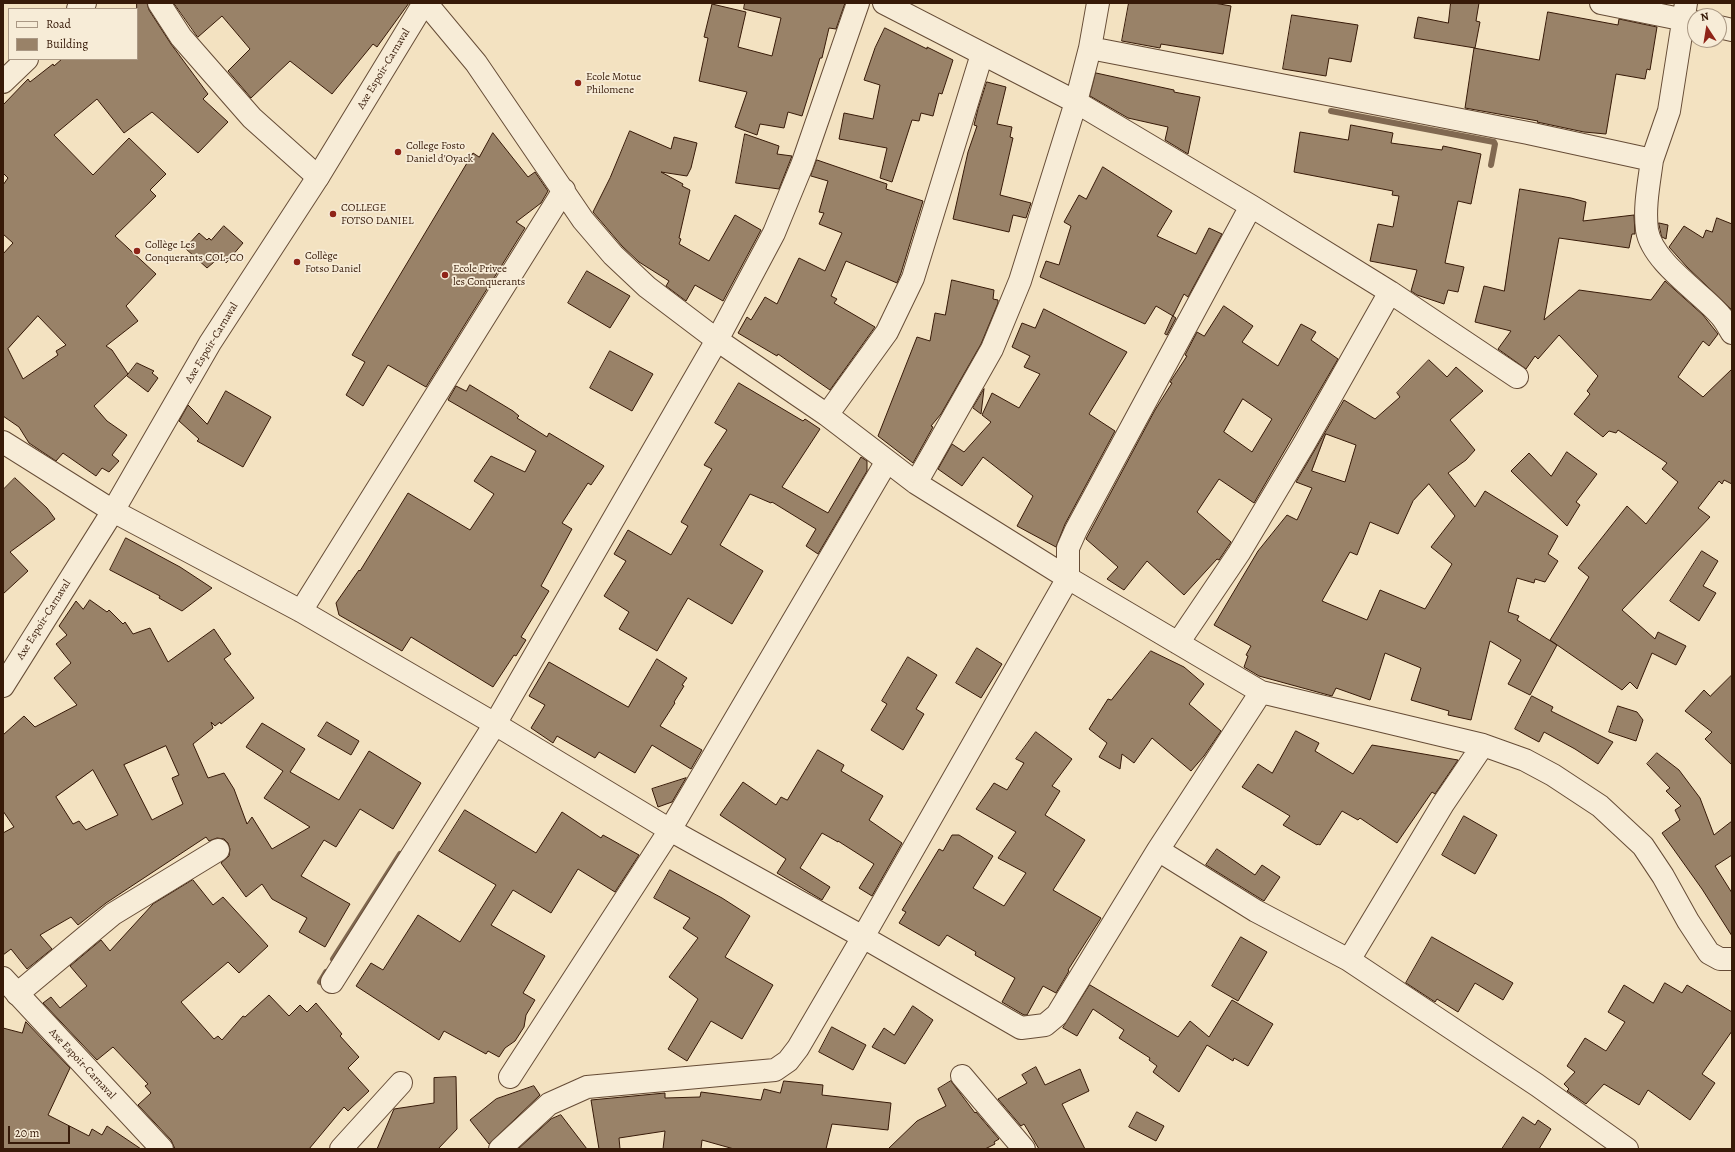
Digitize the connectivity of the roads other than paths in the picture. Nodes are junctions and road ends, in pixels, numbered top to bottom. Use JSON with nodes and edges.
{"nodes":[{"id":1,"x":159,"y":3,"type":"edge"},
{"id":2,"x":425,"y":3,"type":"edge"},
{"id":3,"x":858,"y":3,"type":"edge"},
{"id":4,"x":884,"y":3,"type":"edge"},
{"id":5,"x":1098,"y":3,"type":"edge"},
{"id":6,"x":1601,"y":3,"type":"edge"},
{"id":7,"x":1687,"y":15,"type":"edge"},
{"id":8,"x":1687,"y":20,"type":"edge"},
{"id":9,"x":1090,"y":48,"type":"junction"},
{"id":10,"x":982,"y":54,"type":"junction"},
{"id":11,"x":26,"y":60,"type":"edge"},
{"id":12,"x":3,"y":82,"type":"edge"},
{"id":13,"x":1076,"y":102,"type":"junction"},
{"id":14,"x":1652,"y":160,"type":"junction"},
{"id":15,"x":318,"y":177,"type":"junction"},
{"id":16,"x":564,"y":190,"type":"junction"},
{"id":17,"x":1251,"y":206,"type":"junction"},
{"id":18,"x":1390,"y":292,"type":"junction"},
{"id":19,"x":1732,"y":333,"type":"edge"},
{"id":20,"x":717,"y":340,"type":"junction"},
{"id":21,"x":1516,"y":377,"type":"dead end"},
{"id":22,"x":828,"y":415,"type":"junction"},
{"id":23,"x":3,"y":442,"type":"edge"},
{"id":24,"x":887,"y":461,"type":"junction"},
{"id":25,"x":916,"y":483,"type":"junction"},
{"id":26,"x":113,"y":512,"type":"junction"},
{"id":27,"x":1068,"y":578,"type":"junction"},
{"id":28,"x":301,"y":611,"type":"junction"},
{"id":29,"x":1178,"y":643,"type":"junction"},
{"id":30,"x":3,"y":686,"type":"edge"},
{"id":31,"x":1261,"y":692,"type":"junction"},
{"id":32,"x":495,"y":724,"type":"junction"},
{"id":33,"x":1483,"y":745,"type":"junction"},
{"id":34,"x":670,"y":830,"type":"junction"},
{"id":35,"x":218,"y":850,"type":"dead end"},
{"id":36,"x":1158,"y":850,"type":"junction"},
{"id":37,"x":864,"y":938,"type":"junction"},
{"id":38,"x":1732,"y":959,"type":"edge"},
{"id":39,"x":1349,"y":960,"type":"junction"},
{"id":40,"x":3,"y":978,"type":"edge"},
{"id":41,"x":332,"y":982,"type":"dead end"},
{"id":42,"x":18,"y":994,"type":"junction"},
{"id":43,"x":962,"y":1076,"type":"dead end"},
{"id":44,"x":510,"y":1077,"type":"dead end"},
{"id":45,"x":401,"y":1083,"type":"dead end"},
{"id":46,"x":162,"y":1149,"type":"edge"},
{"id":47,"x":341,"y":1149,"type":"edge"},
{"id":48,"x":500,"y":1149,"type":"edge"},
{"id":49,"x":1024,"y":1149,"type":"edge"},
{"id":50,"x":1627,"y":1149,"type":"edge"}],
"edges":[{"from":1,"to":15,"type":"street"},
{"from":2,"to":15,"type":"street","name":"Axe Espoir-Carnaval"},
{"from":2,"to":16,"type":"street"},
{"from":3,"to":20,"type":"street"},
{"from":4,"to":10,"type":"street"},
{"from":5,"to":9,"type":"street"},
{"from":6,"to":7,"type":"street"},
{"from":8,"to":14,"type":"street"},
{"from":9,"to":13,"type":"street"},
{"from":9,"to":14,"type":"street"},
{"from":10,"to":13,"type":"street"},
{"from":10,"to":22,"type":"street"},
{"from":11,"to":12,"type":"street"},
{"from":13,"to":17,"type":"street"},
{"from":13,"to":25,"type":"street"},
{"from":14,"to":19,"type":"street"},
{"from":15,"to":26,"type":"street","name":"Axe Espoir-Carnaval"},
{"from":16,"to":20,"type":"street"},
{"from":16,"to":28,"type":"street"},
{"from":17,"to":18,"type":"street"},
{"from":17,"to":27,"type":"street"},
{"from":18,"to":21,"type":"street"},
{"from":18,"to":29,"type":"street"},
{"from":20,"to":22,"type":"street"},
{"from":20,"to":32,"type":"street"},
{"from":22,"to":24,"type":"street"},
{"from":23,"to":26,"type":"street"},
{"from":24,"to":25,"type":"street"},
{"from":24,"to":34,"type":"street"},
{"from":25,"to":27,"type":"street"},
{"from":26,"to":28,"type":"street"},
{"from":26,"to":30,"type":"street","name":"Axe Espoir-Carnaval"},
{"from":27,"to":29,"type":"street"},
{"from":27,"to":37,"type":"street"},
{"from":28,"to":32,"type":"street"},
{"from":29,"to":31,"type":"street"},
{"from":31,"to":33,"type":"street"},
{"from":31,"to":36,"type":"street"},
{"from":32,"to":34,"type":"street"},
{"from":32,"to":41,"type":"street"},
{"from":33,"to":38,"type":"street"},
{"from":33,"to":39,"type":"street"},
{"from":34,"to":37,"type":"street"},
{"from":34,"to":44,"type":"street"},
{"from":35,"to":42,"type":"street"},
{"from":36,"to":37,"type":"street"},
{"from":36,"to":39,"type":"street"},
{"from":37,"to":48,"type":"street"},
{"from":39,"to":50,"type":"street"},
{"from":40,"to":42,"type":"street","name":"Axe Espoir-Carnaval"},
{"from":42,"to":46,"type":"street","name":"Axe Espoir-Carnaval"},
{"from":43,"to":49,"type":"street"},
{"from":45,"to":47,"type":"street"}]}
